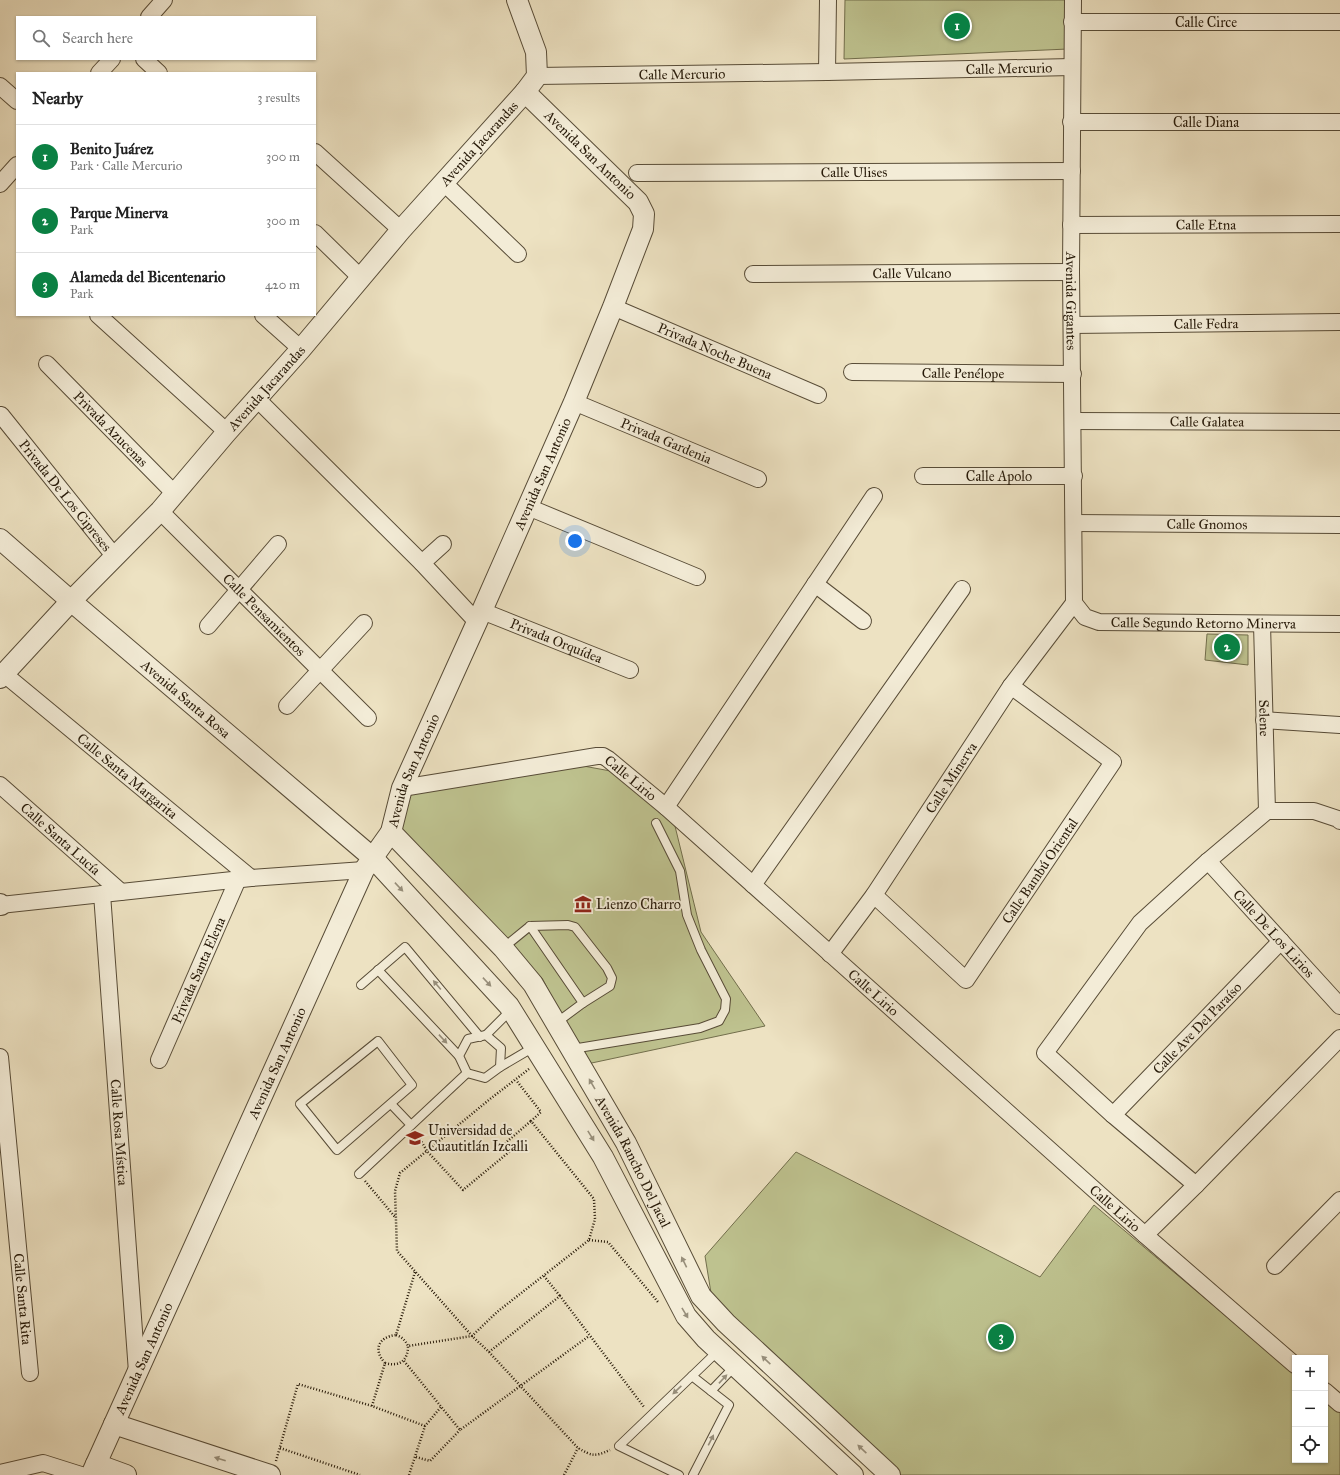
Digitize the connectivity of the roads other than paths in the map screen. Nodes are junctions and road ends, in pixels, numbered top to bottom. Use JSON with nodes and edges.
{"nodes":[{"id":1,"x":164,"y":0,"type":"edge"},
{"id":2,"x":517,"y":0,"type":"edge"},
{"id":3,"x":828,"y":0,"type":"edge"},
{"id":4,"x":1072,"y":0,"type":"edge"},
{"id":5,"x":150,"y":16,"type":"edge"},
{"id":6,"x":1072,"y":22,"type":"junction"},
{"id":7,"x":1340,"y":22,"type":"edge"},
{"id":8,"x":111,"y":60,"type":"edge"},
{"id":9,"x":145,"y":60,"type":"edge"},
{"id":10,"x":1072,"y":67,"type":"junction"},
{"id":11,"x":100,"y":72,"type":"edge"},
{"id":12,"x":158,"y":72,"type":"edge"},
{"id":13,"x":827,"y":72,"type":"junction"},
{"id":14,"x":536,"y":76,"type":"junction"},
{"id":15,"x":0,"y":86,"type":"edge"},
{"id":16,"x":525,"y":92,"type":"junction"},
{"id":17,"x":16,"y":100,"type":"edge"},
{"id":18,"x":1071,"y":122,"type":"junction"},
{"id":19,"x":1340,"y":122,"type":"edge"},
{"id":20,"x":316,"y":153,"type":"edge"},
{"id":21,"x":16,"y":166,"type":"edge"},
{"id":22,"x":1072,"y":171,"type":"junction"},
{"id":23,"x":637,"y":173,"type":"dead end"},
{"id":24,"x":443,"y":182,"type":"junction"},
{"id":25,"x":0,"y":184,"type":"edge"},
{"id":26,"x":1340,"y":224,"type":"edge"},
{"id":27,"x":1071,"y":225,"type":"junction"},
{"id":28,"x":400,"y":230,"type":"junction"},
{"id":29,"x":316,"y":234,"type":"edge"},
{"id":30,"x":518,"y":254,"type":"dead end"},
{"id":31,"x":1071,"y":272,"type":"junction"},
{"id":32,"x":753,"y":274,"type":"dead end"},
{"id":33,"x":361,"y":278,"type":"junction"},
{"id":34,"x":613,"y":307,"type":"junction"},
{"id":35,"x":99,"y":316,"type":"edge"},
{"id":36,"x":264,"y":316,"type":"edge"},
{"id":37,"x":1340,"y":322,"type":"edge"},
{"id":38,"x":1072,"y":326,"type":"junction"},
{"id":39,"x":301,"y":349,"type":"junction"},
{"id":40,"x":47,"y":364,"type":"dead end"},
{"id":41,"x":852,"y":372,"type":"dead end"},
{"id":42,"x":1073,"y":374,"type":"junction"},
{"id":43,"x":818,"y":395,"type":"dead end"},
{"id":44,"x":257,"y":399,"type":"junction"},
{"id":45,"x":574,"y":402,"type":"junction"},
{"id":46,"x":1,"y":415,"type":"dead end"},
{"id":47,"x":1073,"y":422,"type":"junction"},
{"id":48,"x":1340,"y":422,"type":"edge"},
{"id":49,"x":227,"y":432,"type":"junction"},
{"id":50,"x":923,"y":476,"type":"dead end"},
{"id":51,"x":1074,"y":476,"type":"junction"},
{"id":52,"x":758,"y":479,"type":"dead end"},
{"id":53,"x":175,"y":494,"type":"junction"},
{"id":54,"x":874,"y":496,"type":"dead end"},
{"id":55,"x":528,"y":507,"type":"junction"},
{"id":56,"x":160,"y":510,"type":"junction"},
{"id":57,"x":1074,"y":523,"type":"junction"},
{"id":58,"x":1340,"y":525,"type":"edge"},
{"id":59,"x":0,"y":539,"type":"edge"},
{"id":60,"x":278,"y":544,"type":"dead end"},
{"id":61,"x":443,"y":544,"type":"dead end"},
{"id":62,"x":115,"y":557,"type":"junction"},
{"id":63,"x":422,"y":564,"type":"junction"},
{"id":64,"x":697,"y":577,"type":"dead end"},
{"id":65,"x":815,"y":584,"type":"junction"},
{"id":66,"x":962,"y":589,"type":"dead end"},
{"id":67,"x":240,"y":590,"type":"junction"},
{"id":68,"x":71,"y":601,"type":"junction"},
{"id":69,"x":1074,"y":603,"type":"junction"},
{"id":70,"x":480,"y":616,"type":"junction"},
{"id":71,"x":864,"y":622,"type":"dead end"},
{"id":72,"x":364,"y":623,"type":"dead end"},
{"id":73,"x":1262,"y":624,"type":"junction"},
{"id":74,"x":1340,"y":624,"type":"edge"},
{"id":75,"x":208,"y":626,"type":"dead end"},
{"id":76,"x":320,"y":670,"type":"junction"},
{"id":77,"x":630,"y":670,"type":"dead end"},
{"id":78,"x":2,"y":676,"type":"edge"},
{"id":79,"x":1011,"y":686,"type":"junction"},
{"id":80,"x":287,"y":706,"type":"dead end"},
{"id":81,"x":368,"y":718,"type":"dead end"},
{"id":82,"x":1264,"y":720,"type":"junction"},
{"id":83,"x":1340,"y":725,"type":"edge"},
{"id":84,"x":0,"y":785,"type":"edge"},
{"id":85,"x":402,"y":788,"type":"junction"},
{"id":86,"x":666,"y":807,"type":"junction"},
{"id":87,"x":1267,"y":811,"type":"junction"},
{"id":88,"x":1340,"y":821,"type":"edge"},
{"id":89,"x":656,"y":823,"type":"dead end"},
{"id":90,"x":391,"y":832,"type":"junction"},
{"id":91,"x":1208,"y":861,"type":"junction"},
{"id":92,"x":368,"y":864,"type":"junction"},
{"id":93,"x":245,"y":879,"type":"junction"},
{"id":94,"x":752,"y":885,"type":"junction"},
{"id":95,"x":121,"y":892,"type":"junction"},
{"id":96,"x":102,"y":894,"type":"junction"},
{"id":97,"x":874,"y":895,"type":"junction"},
{"id":98,"x":0,"y":905,"type":"edge"},
{"id":99,"x":530,"y":926,"type":"junction"},
{"id":100,"x":1281,"y":941,"type":"junction"},
{"id":101,"x":503,"y":948,"type":"junction"},
{"id":102,"x":830,"y":954,"type":"junction"},
{"id":103,"x":378,"y":970,"type":"junction"},
{"id":104,"x":361,"y":984,"type":"dead end"},
{"id":105,"x":583,"y":1003,"type":"junction"},
{"id":106,"x":1340,"y":1006,"type":"edge"},
{"id":107,"x":511,"y":1009,"type":"junction"},
{"id":108,"x":556,"y":1023,"type":"junction"},
{"id":109,"x":483,"y":1036,"type":"junction"},
{"id":110,"x":1340,"y":1038,"type":"edge"},
{"id":111,"x":571,"y":1049,"type":"junction"},
{"id":112,"x":538,"y":1053,"type":"junction"},
{"id":113,"x":459,"y":1056,"type":"junction"},
{"id":114,"x":0,"y":1057,"type":"edge"},
{"id":115,"x":159,"y":1060,"type":"dead end"},
{"id":116,"x":500,"y":1067,"type":"junction"},
{"id":117,"x":467,"y":1073,"type":"junction"},
{"id":118,"x":390,"y":1104,"type":"junction"},
{"id":119,"x":1113,"y":1115,"type":"junction"},
{"id":120,"x":411,"y":1125,"type":"junction"},
{"id":121,"x":626,"y":1143,"type":"junction"},
{"id":122,"x":603,"y":1157,"type":"junction"},
{"id":123,"x":359,"y":1174,"type":"road end"},
{"id":124,"x":1196,"y":1185,"type":"junction"},
{"id":125,"x":1340,"y":1200,"type":"edge"},
{"id":126,"x":1145,"y":1235,"type":"junction"},
{"id":127,"x":1275,"y":1266,"type":"dead end"},
{"id":128,"x":718,"y":1350,"type":"junction"},
{"id":129,"x":1292,"y":1362,"type":"edge"},
{"id":130,"x":735,"y":1366,"type":"junction"},
{"id":131,"x":137,"y":1372,"type":"junction"},
{"id":132,"x":30,"y":1373,"type":"dead end"},
{"id":133,"x":692,"y":1376,"type":"junction"},
{"id":134,"x":711,"y":1391,"type":"junction"},
{"id":135,"x":1328,"y":1394,"type":"edge"},
{"id":136,"x":1340,"y":1404,"type":"edge"},
{"id":137,"x":114,"y":1424,"type":"junction"},
{"id":138,"x":89,"y":1471,"type":"edge"},
{"id":139,"x":272,"y":1472,"type":"edge"},
{"id":140,"x":0,"y":1473,"type":"edge"},
{"id":141,"x":126,"y":1475,"type":"edge"},
{"id":142,"x":679,"y":1475,"type":"edge"},
{"id":143,"x":693,"y":1475,"type":"edge"},
{"id":144,"x":854,"y":1475,"type":"edge"},
{"id":145,"x":890,"y":1475,"type":"edge"}],
"edges":[{"from":1,"to":5,"type":"street"},
{"from":2,"to":14,"type":"street"},
{"from":3,"to":13,"type":"street"},
{"from":4,"to":6,"type":"street","name":"Avenida Gigantes"},
{"from":6,"to":7,"type":"street","name":"Calle Circe"},
{"from":6,"to":10,"type":"street","name":"Avenida Gigantes"},
{"from":8,"to":11,"type":"street"},
{"from":9,"to":12,"type":"street"},
{"from":10,"to":13,"type":"street","name":"Calle Mercurio"},
{"from":10,"to":18,"type":"street","name":"Avenida Gigantes"},
{"from":13,"to":14,"type":"street","name":"Calle Mercurio"},
{"from":14,"to":16,"type":"street","name":"Avenida Jacarandas"},
{"from":15,"to":17,"type":"street"},
{"from":16,"to":24,"type":"street","name":"Avenida Jacarandas"},
{"from":16,"to":34,"type":"street","name":"Avenida San Antonio"},
{"from":18,"to":19,"type":"street","name":"Calle Diana"},
{"from":18,"to":22,"type":"street","name":"Avenida Gigantes"},
{"from":20,"to":28,"type":"street"},
{"from":21,"to":25,"type":"street"},
{"from":22,"to":23,"type":"street","name":"Calle Ulises"},
{"from":22,"to":27,"type":"street","name":"Avenida Gigantes"},
{"from":24,"to":28,"type":"street","name":"Avenida Jacarandas"},
{"from":24,"to":30,"type":"street"},
{"from":26,"to":27,"type":"street","name":"Calle Etna"},
{"from":27,"to":31,"type":"street","name":"Avenida Gigantes"},
{"from":28,"to":33,"type":"street","name":"Avenida Jacarandas"},
{"from":29,"to":33,"type":"street"},
{"from":31,"to":32,"type":"street","name":"Calle Vulcano"},
{"from":31,"to":38,"type":"street","name":"Avenida Gigantes"},
{"from":33,"to":39,"type":"street","name":"Avenida Jacarandas"},
{"from":34,"to":43,"type":"street","name":"Privada Noche Buena"},
{"from":34,"to":45,"type":"street","name":"Avenida San Antonio"},
{"from":35,"to":49,"type":"street"},
{"from":36,"to":39,"type":"street"},
{"from":37,"to":38,"type":"street","name":"Calle Fedra"},
{"from":38,"to":42,"type":"street","name":"Avenida Gigantes"},
{"from":39,"to":44,"type":"street","name":"Avenida Jacarandas"},
{"from":40,"to":53,"type":"street","name":"Privada Azucenas"},
{"from":41,"to":42,"type":"street","name":"Calle Penélope"},
{"from":42,"to":47,"type":"street","name":"Avenida Gigantes"},
{"from":44,"to":49,"type":"street","name":"Avenida Jacarandas"},
{"from":44,"to":63,"type":"street"},
{"from":45,"to":52,"type":"street","name":"Privada Gardenia"},
{"from":45,"to":55,"type":"street","name":"Avenida San Antonio"},
{"from":46,"to":62,"type":"street","name":"Privada De Los Cipreses"},
{"from":47,"to":48,"type":"street","name":"Calle Galatea"},
{"from":47,"to":51,"type":"street","name":"Avenida Gigantes"},
{"from":49,"to":53,"type":"street","name":"Avenida Jacarandas"},
{"from":50,"to":51,"type":"street","name":"Calle Apolo"},
{"from":51,"to":57,"type":"street","name":"Avenida Gigantes"},
{"from":53,"to":56,"type":"street","name":"Avenida Jacarandas"},
{"from":54,"to":65,"type":"street"},
{"from":55,"to":64,"type":"street"},
{"from":55,"to":70,"type":"street","name":"Avenida San Antonio"},
{"from":56,"to":62,"type":"street","name":"Avenida Jacarandas"},
{"from":56,"to":67,"type":"street","name":"Calle Pensamientos"},
{"from":57,"to":58,"type":"street","name":"Calle Gnomos"},
{"from":57,"to":69,"type":"street","name":"Avenida Gigantes"},
{"from":59,"to":68,"type":"street","name":"Avenida Santa Rosa"},
{"from":60,"to":67,"type":"street"},
{"from":61,"to":63,"type":"street"},
{"from":62,"to":68,"type":"street","name":"Avenida Jacarandas"},
{"from":63,"to":70,"type":"street"},
{"from":65,"to":71,"type":"street"},
{"from":65,"to":86,"type":"street"},
{"from":66,"to":94,"type":"street"},
{"from":67,"to":75,"type":"street"},
{"from":67,"to":76,"type":"street","name":"Calle Pensamientos"},
{"from":68,"to":78,"type":"street","name":"Avenida Jacarandas"},
{"from":68,"to":92,"type":"street","name":"Avenida Santa Rosa"},
{"from":69,"to":73,"type":"street","name":"Calle Segundo Retorno Minerva"},
{"from":69,"to":79,"type":"street","name":"Calle Minerva"},
{"from":70,"to":77,"type":"street","name":"Privada Orquídea"},
{"from":70,"to":85,"type":"street","name":"Avenida San Antonio"},
{"from":72,"to":76,"type":"street"},
{"from":73,"to":74,"type":"street","name":"Calle Segundo Retorno Minerva"},
{"from":73,"to":82,"type":"street","name":"Selene"},
{"from":76,"to":80,"type":"street"},
{"from":76,"to":81,"type":"street","name":"Calle Pensamientos"},
{"from":78,"to":93,"type":"street","name":"Calle Santa Margarita"},
{"from":79,"to":97,"type":"street","name":"Calle Minerva"},
{"from":79,"to":97,"type":"street","name":"Calle Bambú Oriental"},
{"from":82,"to":83,"type":"street"},
{"from":82,"to":87,"type":"street","name":"Selene"},
{"from":84,"to":95,"type":"street","name":"Calle Santa Lucía"},
{"from":85,"to":86,"type":"street","name":"Calle Lirio"},
{"from":85,"to":90,"type":"street","name":"Avenida San Antonio"},
{"from":86,"to":94,"type":"street","name":"Calle Lirio"},
{"from":87,"to":88,"type":"street"},
{"from":87,"to":91,"type":"street"},
{"from":89,"to":111,"type":"lane"},
{"from":90,"to":92,"type":"street","name":"Avenida San Antonio"},
{"from":90,"to":101,"type":"street","name":"Avenida Rancho Del Jacal"},
{"from":91,"to":100,"type":"street","name":"Calle De Los Lirios"},
{"from":91,"to":119,"type":"street"},
{"from":92,"to":93,"type":"street"},
{"from":92,"to":107,"type":"street","name":"Avenida Rancho Del Jacal","one_way":true},
{"from":92,"to":131,"type":"street","name":"Avenida San Antonio"},
{"from":93,"to":95,"type":"street"},
{"from":93,"to":115,"type":"street","name":"Privada Santa Elena"},
{"from":94,"to":102,"type":"street","name":"Calle Lirio"},
{"from":95,"to":96,"type":"street"},
{"from":96,"to":98,"type":"street"},
{"from":96,"to":131,"type":"street","name":"Calle Rosa Mística"},
{"from":97,"to":102,"type":"street","name":"Calle Minerva"},
{"from":99,"to":101,"type":"lane"},
{"from":99,"to":105,"type":"lane"},
{"from":99,"to":105,"type":"lane"},
{"from":100,"to":106,"type":"street","name":"Calle De Los Lirios"},
{"from":100,"to":119,"type":"street","name":"Calle Ave Del Paraíso"},
{"from":101,"to":108,"type":"street","name":"Avenida Rancho Del Jacal"},
{"from":102,"to":126,"type":"street","name":"Calle Lirio"},
{"from":103,"to":104,"type":"lane"},
{"from":109,"to":103,"type":"lane","one_way":true},
{"from":103,"to":113,"type":"lane","one_way":true},
{"from":105,"to":108,"type":"lane"},
{"from":107,"to":109,"type":"lane"},
{"from":107,"to":112,"type":"street","name":"Avenida Rancho Del Jacal"},
{"from":108,"to":111,"type":"street","name":"Avenida Rancho Del Jacal"},
{"from":109,"to":113,"type":"lane"},
{"from":109,"to":116,"type":"lane"},
{"from":110,"to":124,"type":"street"},
{"from":121,"to":111,"type":"street","name":"Avenida Rancho Del Jacal","one_way":true},
{"from":112,"to":116,"type":"lane"},
{"from":112,"to":122,"type":"street","name":"Avenida Rancho Del Jacal","one_way":true},
{"from":113,"to":117,"type":"lane"},
{"from":114,"to":132,"type":"street","name":"Calle Santa Rita"},
{"from":116,"to":117,"type":"lane"},
{"from":117,"to":120,"type":"lane"},
{"from":118,"to":118,"type":"lane"},
{"from":118,"to":120,"type":"lane"},
{"from":119,"to":124,"type":"street"},
{"from":120,"to":123,"type":"lane"},
{"from":121,"to":122,"type":"street"},
{"from":145,"to":121,"type":"street","name":"Avenida Rancho Del Jacal","one_way":true},
{"from":122,"to":128,"type":"street","name":"Avenida Rancho Del Jacal","one_way":true},
{"from":124,"to":126,"type":"street"},
{"from":125,"to":127,"type":"street"},
{"from":126,"to":129,"type":"street","name":"Calle Lirio"},
{"from":128,"to":130,"type":"street","name":"Avenida Rancho Del Jacal"},
{"from":128,"to":133,"type":"lane"},
{"from":134,"to":130,"type":"lane","one_way":true},
{"from":130,"to":144,"type":"street","name":"Avenida Rancho Del Jacal"},
{"from":131,"to":137,"type":"street","name":"Avenida San Antonio"},
{"from":133,"to":134,"type":"lane"},
{"from":133,"to":142,"type":"lane","one_way":true},
{"from":143,"to":134,"type":"lane","one_way":true},
{"from":135,"to":136,"type":"street"},
{"from":137,"to":138,"type":"street","name":"Avenida San Antonio"},
{"from":139,"to":137,"type":"street","one_way":true},
{"from":138,"to":140,"type":"street"},
{"from":138,"to":141,"type":"street"}]}
